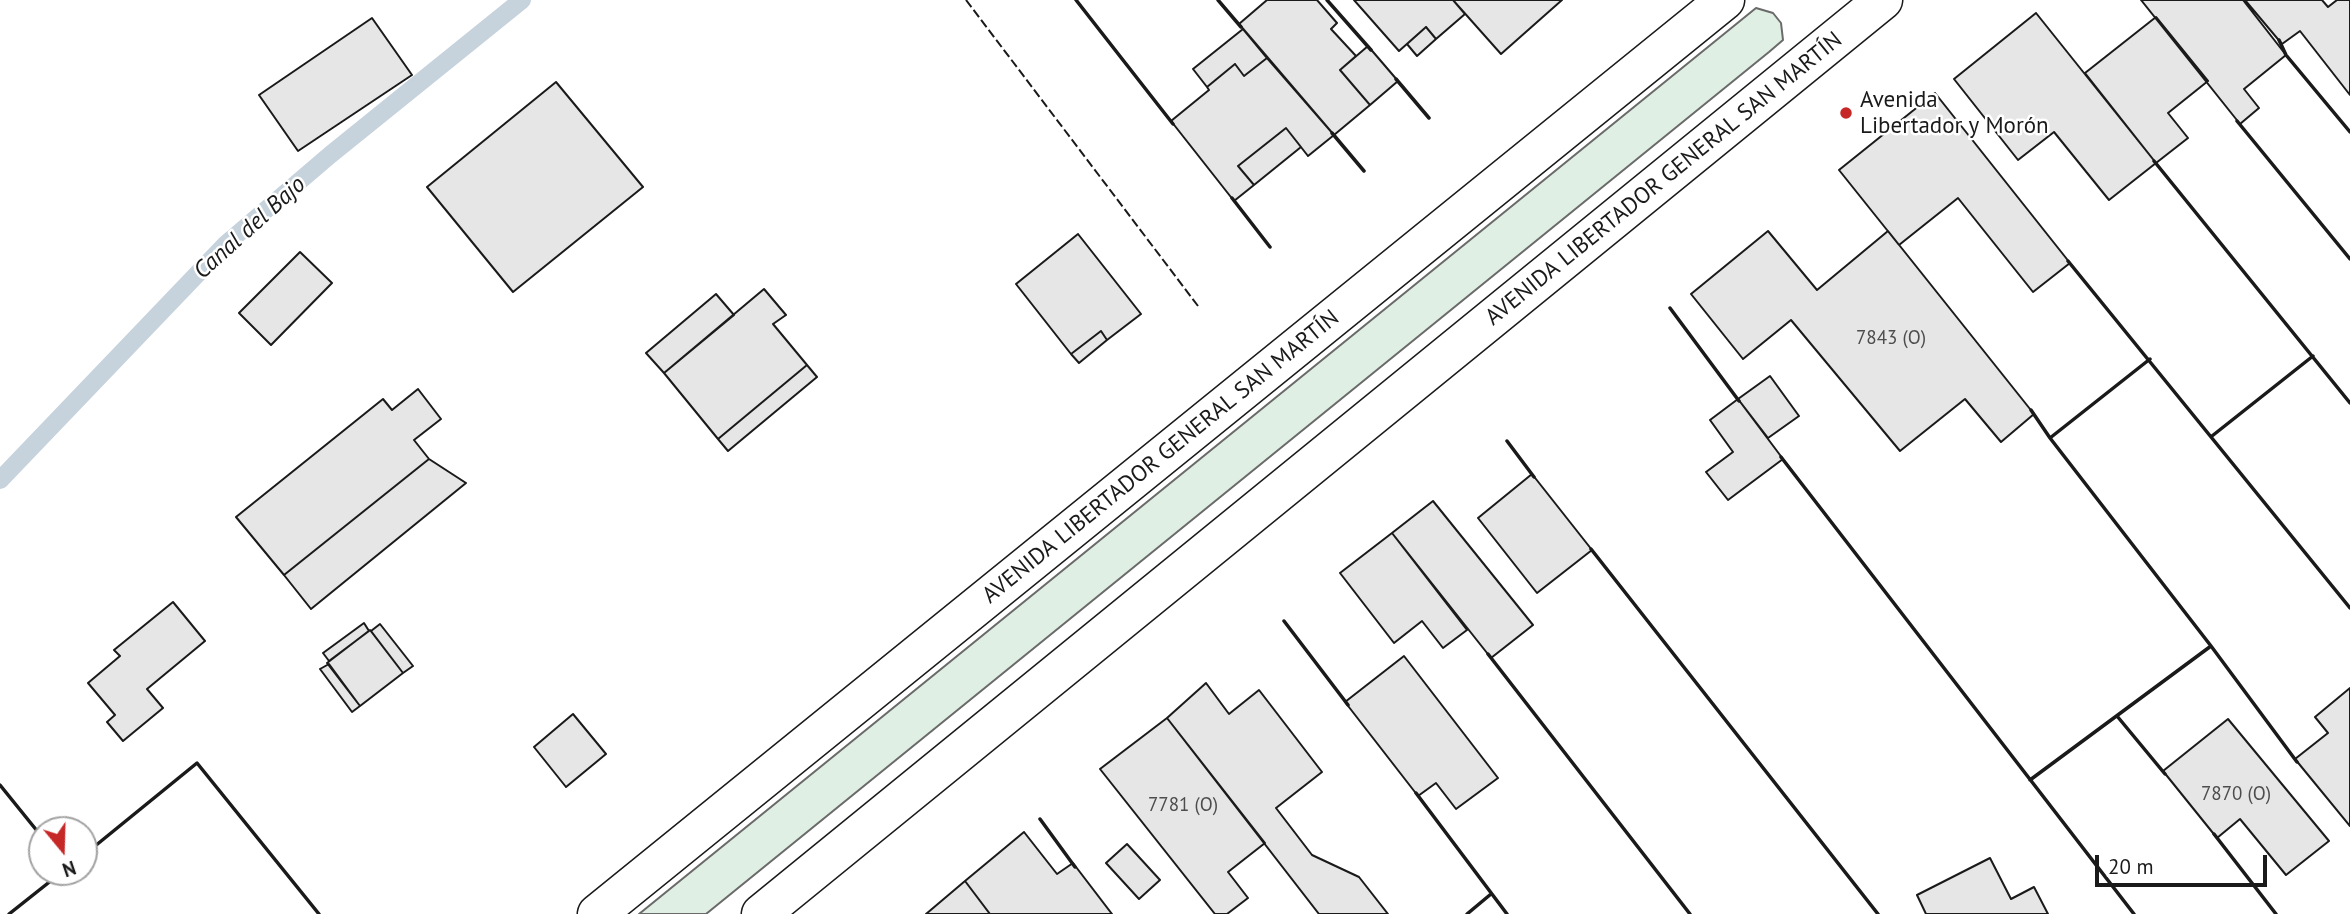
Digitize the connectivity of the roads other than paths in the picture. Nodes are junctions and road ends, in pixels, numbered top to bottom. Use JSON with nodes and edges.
{"nodes":[{"id":1,"x":1725,"y":0,"type":"edge"},
{"id":2,"x":1883,"y":0,"type":"edge"},
{"id":3,"x":597,"y":914,"type":"edge"},
{"id":4,"x":761,"y":914,"type":"edge"}],
"edges":[{"from":1,"to":3,"type":"main road","name":"AVENIDA LIBERTADOR GENERAL SAN MARTÍN"},
{"from":2,"to":4,"type":"main road","name":"AVENIDA LIBERTADOR GENERAL SAN MARTÍN"}]}
